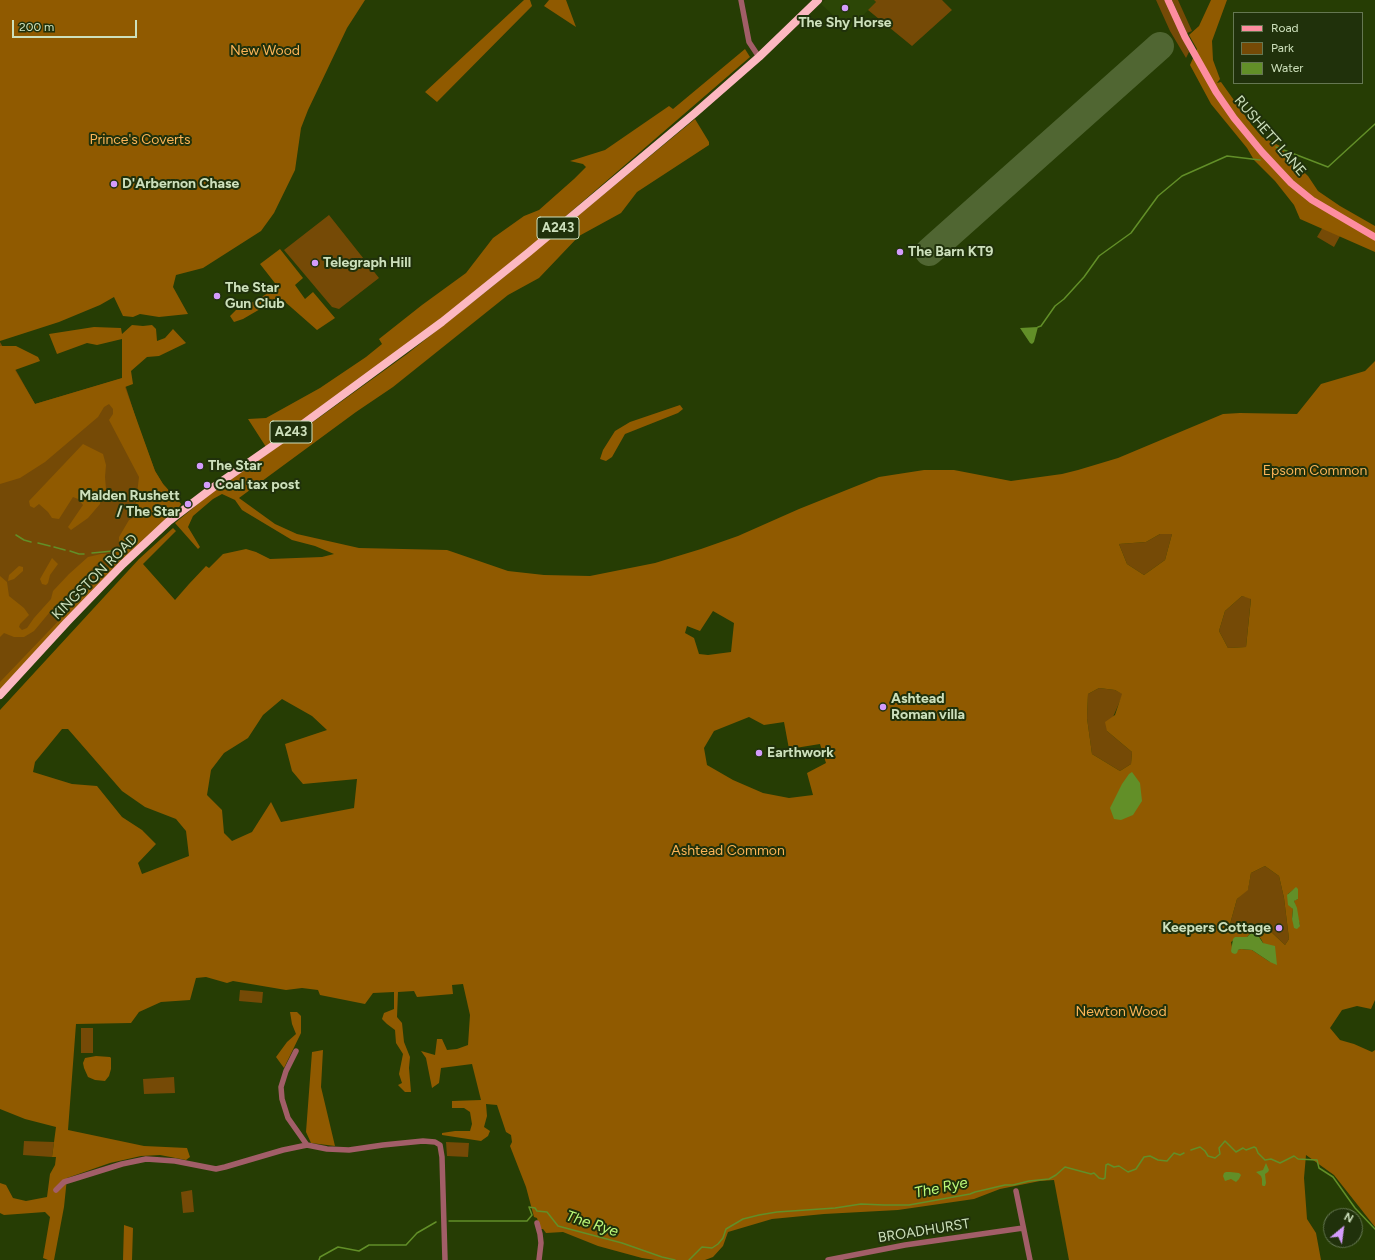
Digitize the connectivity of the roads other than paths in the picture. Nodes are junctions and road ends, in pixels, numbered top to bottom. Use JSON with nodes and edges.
{"nodes":[{"id":1,"x":741,"y":0,"type":"edge"},
{"id":2,"x":818,"y":0,"type":"edge"},
{"id":3,"x":1168,"y":0,"type":"edge"},
{"id":4,"x":759,"y":57,"type":"junction"},
{"id":5,"x":1375,"y":237,"type":"edge"},
{"id":6,"x":0,"y":695,"type":"edge"},
{"id":7,"x":296,"y":1050,"type":"dead end"},
{"id":8,"x":307,"y":1145,"type":"junction"},
{"id":9,"x":56,"y":1190,"type":"dead end"},
{"id":10,"x":1016,"y":1191,"type":"dead end"},
{"id":11,"x":537,"y":1223,"type":"dead end"},
{"id":12,"x":1024,"y":1228,"type":"junction"},
{"id":13,"x":445,"y":1260,"type":"edge"},
{"id":14,"x":539,"y":1260,"type":"edge"},
{"id":15,"x":828,"y":1260,"type":"edge"},
{"id":16,"x":1030,"y":1260,"type":"edge"}],
"edges":[{"from":1,"to":4,"type":"street"},
{"from":2,"to":4,"type":"highway","number":"A243"},
{"from":3,"to":5,"type":"main road","name":"RUSHETT LANE"},
{"from":4,"to":6,"type":"highway","name":"KINGSTON ROAD","number":"A243"},
{"from":7,"to":8,"type":"street"},
{"from":8,"to":9,"type":"street"},
{"from":8,"to":13,"type":"street"},
{"from":10,"to":12,"type":"street"},
{"from":11,"to":14,"type":"street"},
{"from":12,"to":15,"type":"street","name":"BROADHURST"},
{"from":12,"to":16,"type":"street"}]}
